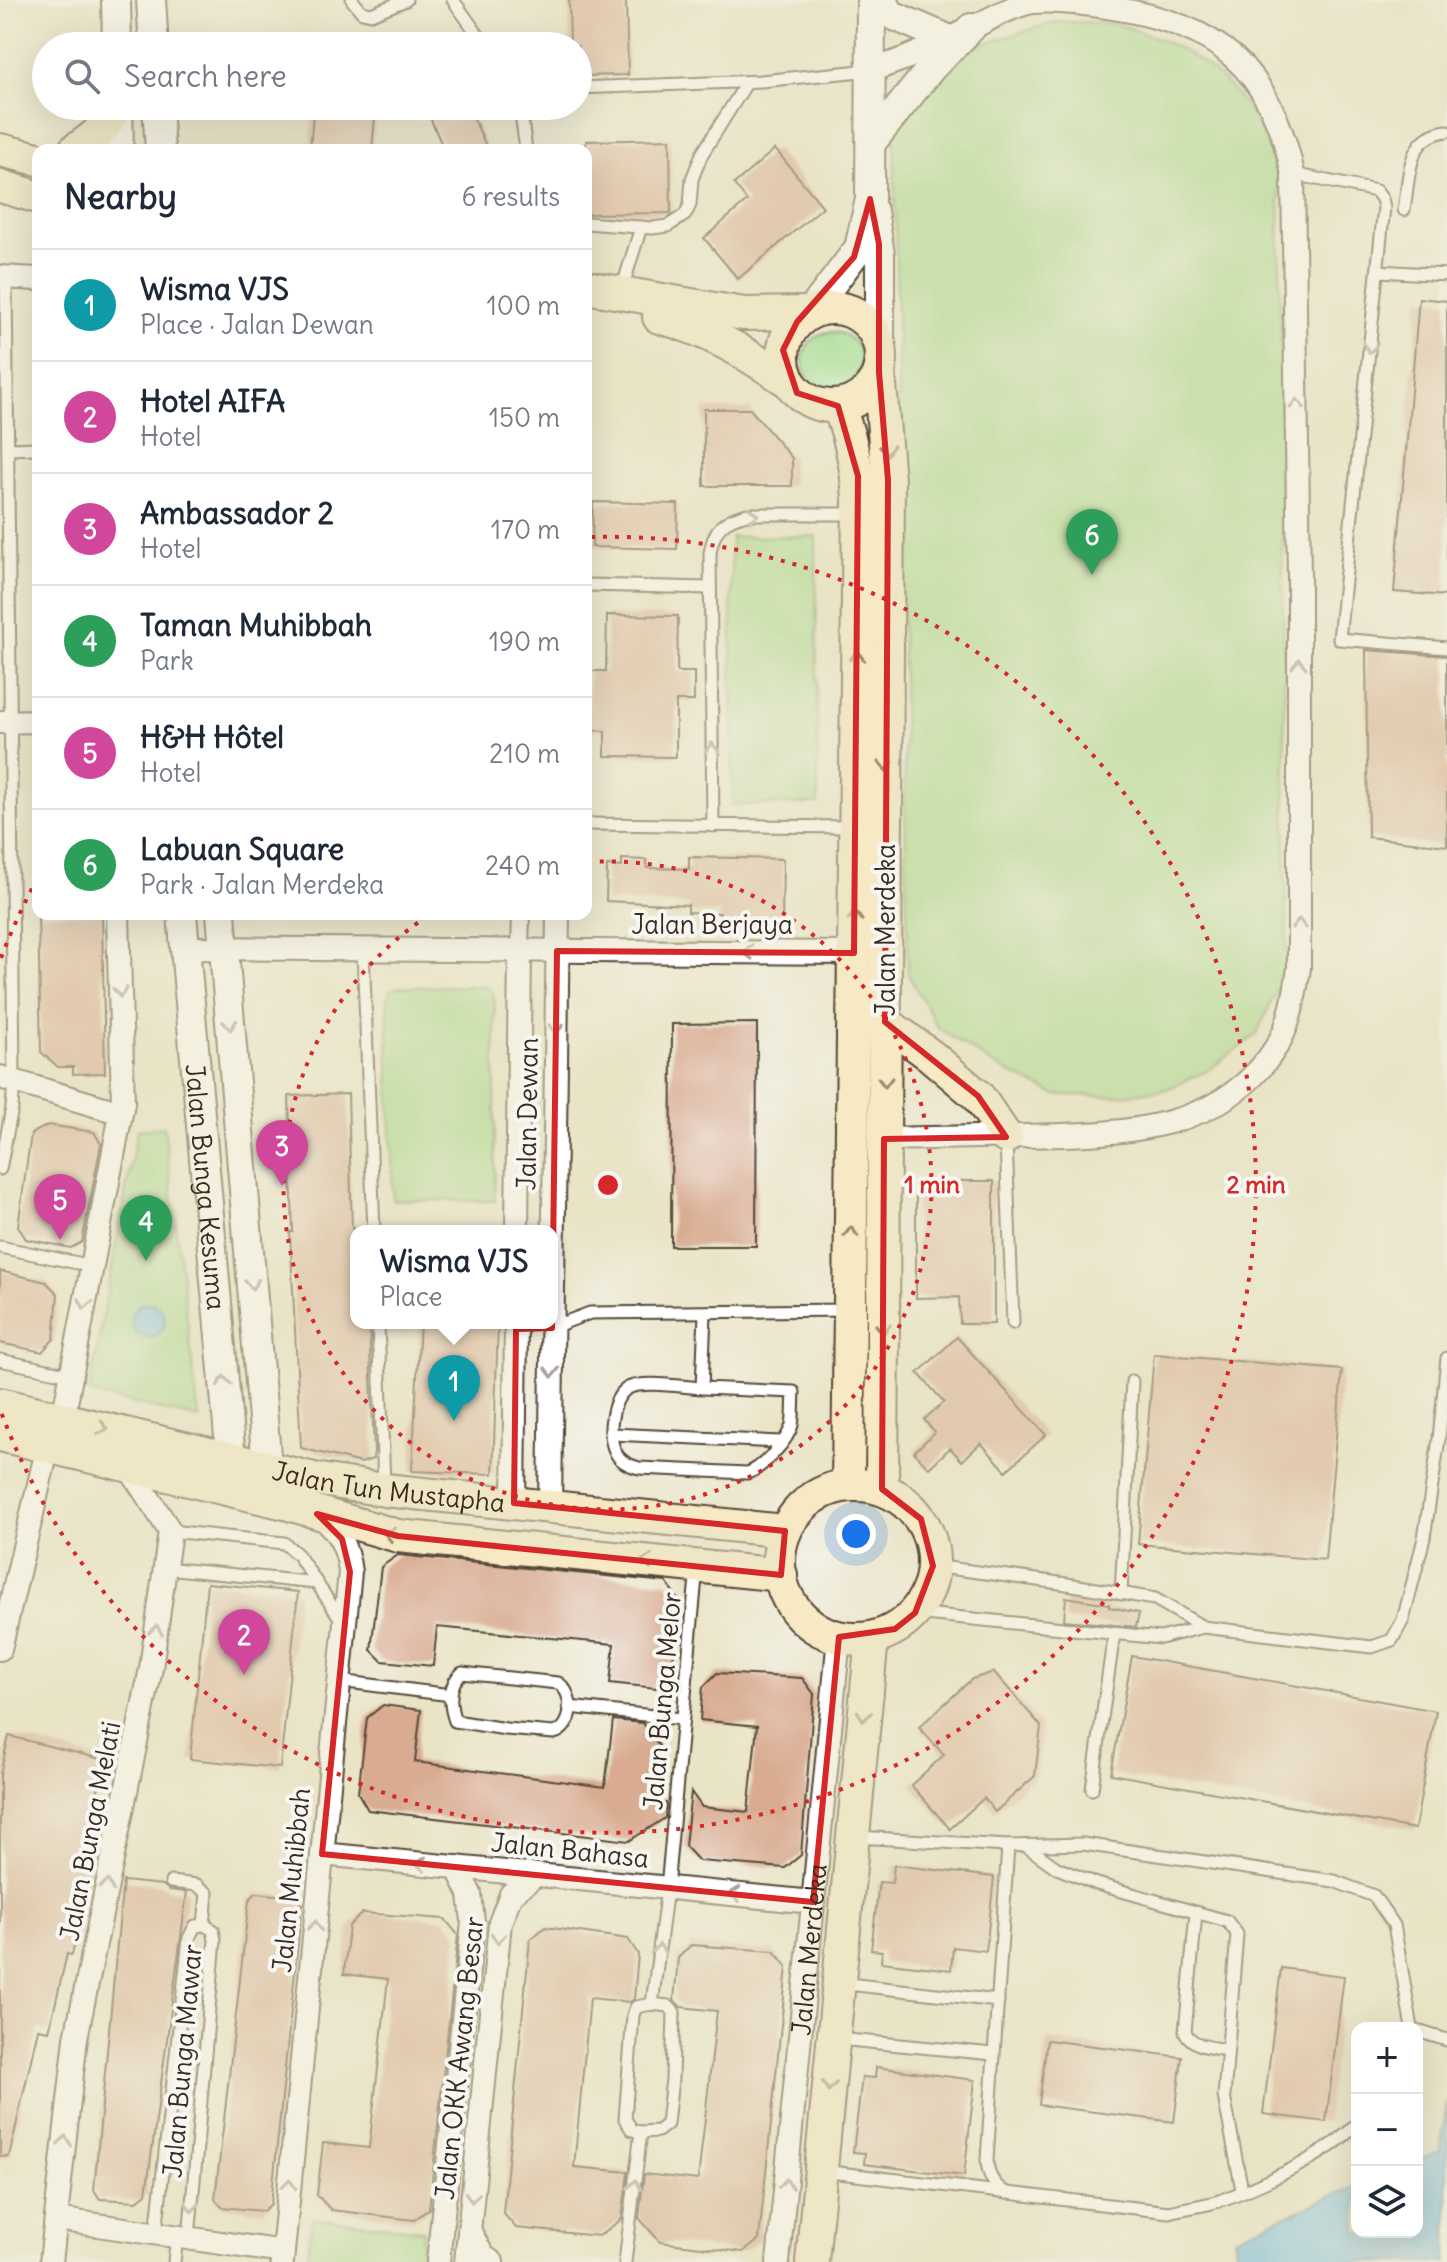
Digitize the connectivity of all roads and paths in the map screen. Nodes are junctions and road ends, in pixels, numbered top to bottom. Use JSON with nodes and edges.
{"nodes":[{"id":1,"x":116,"y":0,"type":"edge"},
{"id":2,"x":151,"y":0,"type":"edge"},
{"id":3,"x":352,"y":0,"type":"edge"},
{"id":4,"x":406,"y":0,"type":"edge"},
{"id":5,"x":453,"y":0,"type":"edge"},
{"id":6,"x":871,"y":0,"type":"edge"},
{"id":7,"x":880,"y":0,"type":"edge"},
{"id":8,"x":1174,"y":10,"type":"edge"},
{"id":9,"x":117,"y":32,"type":"edge"},
{"id":10,"x":153,"y":32,"type":"edge"},
{"id":11,"x":476,"y":32,"type":"edge"},
{"id":12,"x":960,"y":34,"type":"junction"},
{"id":13,"x":871,"y":70,"type":"junction"},
{"id":14,"x":747,"y":82,"type":"junction"},
{"id":15,"x":592,"y":88,"type":"edge"},
{"id":16,"x":110,"y":120,"type":"edge"},
{"id":17,"x":118,"y":120,"type":"edge"},
{"id":18,"x":158,"y":120,"type":"edge"},
{"id":19,"x":522,"y":120,"type":"edge"},
{"id":20,"x":1447,"y":131,"type":"edge"},
{"id":21,"x":871,"y":143,"type":"junction"},
{"id":22,"x":84,"y":144,"type":"edge"},
{"id":23,"x":119,"y":144,"type":"edge"},
{"id":24,"x":160,"y":144,"type":"edge"},
{"id":25,"x":525,"y":144,"type":"edge"},
{"id":26,"x":0,"y":150,"type":"edge"},
{"id":27,"x":32,"y":158,"type":"edge"},
{"id":28,"x":1293,"y":174,"type":"junction"},
{"id":29,"x":0,"y":186,"type":"edge"},
{"id":30,"x":32,"y":195,"type":"edge"},
{"id":31,"x":870,"y":199,"type":"junction"},
{"id":32,"x":1404,"y":210,"type":"dead end"},
{"id":33,"x":592,"y":223,"type":"edge"},
{"id":34,"x":641,"y":227,"type":"junction"},
{"id":35,"x":1378,"y":271,"type":"junction"},
{"id":36,"x":1447,"y":275,"type":"edge"},
{"id":37,"x":3,"y":278,"type":"edge"},
{"id":38,"x":32,"y":279,"type":"edge"},
{"id":39,"x":592,"y":288,"type":"edge"},
{"id":40,"x":621,"y":293,"type":"junction"},
{"id":41,"x":592,"y":304,"type":"edge"},
{"id":42,"x":810,"y":313,"type":"junction"},
{"id":43,"x":879,"y":361,"type":"junction"},
{"id":44,"x":788,"y":381,"type":"junction"},
{"id":45,"x":838,"y":406,"type":"junction"},
{"id":46,"x":32,"y":448,"type":"edge"},
{"id":47,"x":8,"y":449,"type":"junction"},
{"id":48,"x":859,"y":514,"type":"junction"},
{"id":49,"x":592,"y":585,"type":"edge"},
{"id":50,"x":710,"y":588,"type":"junction"},
{"id":51,"x":1447,"y":648,"type":"edge"},
{"id":52,"x":32,"y":721,"type":"edge"},
{"id":53,"x":5,"y":722,"type":"edge"},
{"id":54,"x":592,"y":824,"type":"edge"},
{"id":55,"x":713,"y":826,"type":"junction"},
{"id":56,"x":856,"y":828,"type":"junction"},
{"id":57,"x":118,"y":920,"type":"edge"},
{"id":58,"x":182,"y":920,"type":"edge"},
{"id":59,"x":222,"y":920,"type":"edge"},
{"id":60,"x":521,"y":920,"type":"edge"},
{"id":61,"x":558,"y":920,"type":"edge"},
{"id":62,"x":224,"y":947,"type":"junction"},
{"id":63,"x":184,"y":948,"type":"junction"},
{"id":64,"x":363,"y":949,"type":"junction"},
{"id":65,"x":520,"y":950,"type":"junction"},
{"id":66,"x":557,"y":951,"type":"junction"},
{"id":67,"x":854,"y":953,"type":"junction"},
{"id":68,"x":885,"y":1022,"type":"junction"},
{"id":69,"x":7,"y":1079,"type":"edge"},
{"id":70,"x":121,"y":1113,"type":"junction"},
{"id":71,"x":1006,"y":1137,"type":"junction"},
{"id":72,"x":884,"y":1139,"type":"junction"},
{"id":73,"x":0,"y":1169,"type":"edge"},
{"id":74,"x":374,"y":1225,"type":"edge"},
{"id":75,"x":517,"y":1225,"type":"edge"},
{"id":76,"x":553,"y":1225,"type":"edge"},
{"id":77,"x":0,"y":1247,"type":"edge"},
{"id":78,"x":92,"y":1266,"type":"junction"},
{"id":79,"x":850,"y":1310,"type":"junction"},
{"id":80,"x":705,"y":1313,"type":"junction"},
{"id":81,"x":1013,"y":1323,"type":"dead end"},
{"id":82,"x":558,"y":1326,"type":"edge"},
{"id":83,"x":378,"y":1329,"type":"edge"},
{"id":84,"x":516,"y":1329,"type":"edge"},
{"id":85,"x":552,"y":1329,"type":"edge"},
{"id":86,"x":1447,"y":1358,"type":"edge"},
{"id":87,"x":0,"y":1360,"type":"edge"},
{"id":88,"x":71,"y":1375,"type":"junction"},
{"id":89,"x":1132,"y":1381,"type":"dead end"},
{"id":90,"x":702,"y":1388,"type":"junction"},
{"id":91,"x":0,"y":1404,"type":"edge"},
{"id":92,"x":56,"y":1433,"type":"junction"},
{"id":93,"x":612,"y":1434,"type":"junction"},
{"id":94,"x":0,"y":1435,"type":"edge"},
{"id":95,"x":781,"y":1442,"type":"junction"},
{"id":96,"x":231,"y":1459,"type":"junction"},
{"id":97,"x":128,"y":1466,"type":"junction"},
{"id":98,"x":267,"y":1467,"type":"junction"},
{"id":99,"x":848,"y":1485,"type":"junction"},
{"id":100,"x":882,"y":1489,"type":"junction"},
{"id":101,"x":385,"y":1490,"type":"junction"},
{"id":102,"x":514,"y":1503,"type":"junction"},
{"id":103,"x":550,"y":1507,"type":"junction"},
{"id":104,"x":317,"y":1514,"type":"junction"},
{"id":105,"x":170,"y":1531,"type":"junction"},
{"id":106,"x":785,"y":1531,"type":"junction"},
{"id":107,"x":697,"y":1566,"type":"junction"},
{"id":108,"x":933,"y":1566,"type":"junction"},
{"id":109,"x":165,"y":1568,"type":"junction"},
{"id":110,"x":781,"y":1575,"type":"junction"},
{"id":111,"x":317,"y":1583,"type":"junction"},
{"id":112,"x":1121,"y":1594,"type":"junction"},
{"id":113,"x":5,"y":1607,"type":"edge"},
{"id":114,"x":915,"y":1613,"type":"junction"},
{"id":115,"x":345,"y":1625,"type":"junction"},
{"id":116,"x":1203,"y":1627,"type":"junction"},
{"id":117,"x":1114,"y":1634,"type":"junction"},
{"id":118,"x":839,"y":1637,"type":"junction"},
{"id":119,"x":872,"y":1638,"type":"junction"},
{"id":120,"x":0,"y":1649,"type":"edge"},
{"id":121,"x":339,"y":1681,"type":"junction"},
{"id":122,"x":451,"y":1695,"type":"junction"},
{"id":123,"x":569,"y":1707,"type":"junction"},
{"id":124,"x":682,"y":1719,"type":"junction"},
{"id":125,"x":1092,"y":1789,"type":"dead end"},
{"id":126,"x":853,"y":1836,"type":"junction"},
{"id":127,"x":1008,"y":1846,"type":"junction"},
{"id":128,"x":1026,"y":1846,"type":"junction"},
{"id":129,"x":322,"y":1854,"type":"junction"},
{"id":130,"x":457,"y":1867,"type":"junction"},
{"id":131,"x":536,"y":1875,"type":"junction"},
{"id":132,"x":171,"y":1882,"type":"dead end"},
{"id":133,"x":667,"y":1888,"type":"junction"},
{"id":134,"x":813,"y":1902,"type":"junction"},
{"id":135,"x":1196,"y":1913,"type":"junction"},
{"id":136,"x":204,"y":1925,"type":"junction"},
{"id":137,"x":838,"y":1983,"type":"junction"},
{"id":138,"x":998,"y":2001,"type":"junction"},
{"id":139,"x":652,"y":2004,"type":"junction"},
{"id":140,"x":1414,"y":2022,"type":"edge"},
{"id":141,"x":1423,"y":2032,"type":"edge"},
{"id":142,"x":833,"y":2038,"type":"junction"},
{"id":143,"x":1447,"y":2040,"type":"edge"},
{"id":144,"x":1226,"y":2050,"type":"junction"},
{"id":145,"x":993,"y":2054,"type":"junction"},
{"id":146,"x":1351,"y":2130,"type":"edge"},
{"id":147,"x":641,"y":2132,"type":"junction"},
{"id":148,"x":820,"y":2170,"type":"junction"},
{"id":149,"x":1242,"y":2190,"type":"junction"},
{"id":150,"x":1006,"y":2193,"type":"junction"},
{"id":151,"x":56,"y":2219,"type":"junction"},
{"id":152,"x":469,"y":2229,"type":"junction"},
{"id":153,"x":174,"y":2236,"type":"junction"},
{"id":154,"x":282,"y":2257,"type":"edge"},
{"id":155,"x":51,"y":2262,"type":"edge"},
{"id":156,"x":174,"y":2262,"type":"edge"},
{"id":157,"x":438,"y":2262,"type":"edge"},
{"id":158,"x":466,"y":2262,"type":"edge"},
{"id":159,"x":492,"y":2262,"type":"edge"},
{"id":160,"x":625,"y":2262,"type":"edge"},
{"id":161,"x":778,"y":2262,"type":"edge"},
{"id":162,"x":812,"y":2262,"type":"edge"}],
"edges":[{"from":1,"to":9,"type":"street"},
{"from":2,"to":10,"type":"street"},
{"from":3,"to":4,"type":"lane"},
{"from":5,"to":11,"type":"lane"},
{"from":6,"to":13,"type":"street","name":"Jalan Merdeka"},
{"from":7,"to":12,"type":"street"},
{"from":8,"to":12,"type":"street"},
{"from":8,"to":28,"type":"street"},
{"from":12,"to":13,"type":"street"},
{"from":12,"to":21,"type":"street"},
{"from":13,"to":14,"type":"lane"},
{"from":13,"to":21,"type":"street","name":"Jalan Merdeka"},
{"from":14,"to":15,"type":"lane"},
{"from":14,"to":34,"type":"lane"},
{"from":16,"to":22,"type":"main road"},
{"from":17,"to":23,"type":"street"},
{"from":18,"to":24,"type":"street"},
{"from":19,"to":25,"type":"lane"},
{"from":20,"to":32,"type":"lane"},
{"from":21,"to":31,"type":"street","name":"Jalan Merdeka"},
{"from":26,"to":27,"type":"main road"},
{"from":28,"to":35,"type":"lane"},
{"from":71,"to":28,"type":"street","one_way":true},
{"from":29,"to":30,"type":"main road"},
{"from":31,"to":42,"type":"street","name":"Jalan Merdeka"},
{"from":31,"to":43,"type":"street","name":"Jalan Merdeka"},
{"from":33,"to":34,"type":"lane"},
{"from":34,"to":40,"type":"lane"},
{"from":35,"to":36,"type":"lane"},
{"from":35,"to":51,"type":"lane","one_way":true},
{"from":37,"to":38,"type":"street"},
{"from":37,"to":47,"type":"lane"},
{"from":39,"to":40,"type":"main road"},
{"from":40,"to":42,"type":"main road"},
{"from":41,"to":44,"type":"main road"},
{"from":42,"to":43,"type":"main road"},
{"from":42,"to":44,"type":"main road"},
{"from":43,"to":45,"type":"main road"},
{"from":43,"to":68,"type":"main road","name":"Jalan Merdeka","one_way":true},
{"from":44,"to":45,"type":"main road"},
{"from":45,"to":48,"type":"main road","name":"Jalan Merdeka"},
{"from":46,"to":47,"type":"lane"},
{"from":47,"to":53,"type":"lane"},
{"from":50,"to":48,"type":"lane","one_way":true},
{"from":56,"to":48,"type":"main road","name":"Jalan Merdeka","one_way":true},
{"from":49,"to":50,"type":"lane"},
{"from":55,"to":50,"type":"lane","one_way":true},
{"from":52,"to":53,"type":"street"},
{"from":53,"to":69,"type":"lane"},
{"from":54,"to":55,"type":"lane"},
{"from":55,"to":56,"type":"lane"},
{"from":67,"to":56,"type":"main road","name":"Jalan Merdeka","one_way":true},
{"from":57,"to":70,"type":"street","one_way":true},
{"from":58,"to":63,"type":"street","name":"Jalan Bunga Kesuma"},
{"from":59,"to":62,"type":"street","name":"Jalan Bunga Kesuma"},
{"from":60,"to":65,"type":"street","name":"Jalan Dewan"},
{"from":61,"to":66,"type":"street","name":"Jalan Dewan"},
{"from":62,"to":63,"type":"street","name":"Jalan Berjaya"},
{"from":62,"to":64,"type":"street","name":"Jalan Berjaya"},
{"from":62,"to":98,"type":"street","name":"Jalan Bunga Kesuma","one_way":true},
{"from":96,"to":63,"type":"street","name":"Jalan Bunga Kesuma","one_way":true},
{"from":64,"to":65,"type":"street","name":"Jalan Berjaya"},
{"from":64,"to":74,"type":"lane"},
{"from":65,"to":66,"type":"street","name":"Jalan Berjaya"},
{"from":65,"to":75,"type":"street","name":"Jalan Dewan"},
{"from":67,"to":66,"type":"street","name":"Jalan Berjaya","one_way":true},
{"from":66,"to":76,"type":"street","name":"Jalan Dewan","one_way":true},
{"from":79,"to":67,"type":"main road","name":"Jalan Merdeka","one_way":true},
{"from":68,"to":71,"type":"main road"},
{"from":68,"to":72,"type":"main road","name":"Jalan Merdeka","one_way":true},
{"from":69,"to":70,"type":"street"},
{"from":69,"to":73,"type":"lane"},
{"from":70,"to":78,"type":"street"},
{"from":71,"to":72,"type":"street"},
{"from":71,"to":81,"type":"lane"},
{"from":72,"to":100,"type":"main road","name":"Jalan Merdeka","one_way":true},
{"from":77,"to":78,"type":"lane"},
{"from":78,"to":88,"type":"street","one_way":true},
{"from":79,"to":80,"type":"lane"},
{"from":79,"to":99,"type":"main road","name":"Jalan Merdeka"},
{"from":80,"to":82,"type":"lane"},
{"from":80,"to":90,"type":"lane"},
{"from":83,"to":101,"type":"lane"},
{"from":84,"to":102,"type":"street"},
{"from":85,"to":103,"type":"street","name":"Jalan Dewan","one_way":true},
{"from":86,"to":116,"type":"lane"},
{"from":87,"to":88,"type":"lane"},
{"from":88,"to":92,"type":"street"},
{"from":89,"to":112,"type":"lane"},
{"from":90,"to":93,"type":"lane"},
{"from":90,"to":95,"type":"lane"},
{"from":91,"to":92,"type":"main road","name":"Jalan Tun Mustapha"},
{"from":92,"to":94,"type":"main road","name":"Jalan Tun Mustapha"},
{"from":92,"to":96,"type":"main road","name":"Jalan Tun Mustapha","one_way":true},
{"from":92,"to":97,"type":"main road","name":"Jalan Tun Mustapha"},
{"from":92,"to":113,"type":"street"},
{"from":93,"to":95,"type":"lane"},
{"from":93,"to":95,"type":"lane"},
{"from":96,"to":98,"type":"main road","name":"Jalan Tun Mustapha"},
{"from":97,"to":104,"type":"main road","name":"Jalan Tun Mustapha"},
{"from":97,"to":105,"type":"street"},
{"from":98,"to":101,"type":"main road","name":"Jalan Tun Mustapha"},
{"from":99,"to":100,"type":"main road"},
{"from":99,"to":106,"type":"main road"},
{"from":100,"to":108,"type":"main road"},
{"from":101,"to":102,"type":"main road","name":"Jalan Tun Mustapha"},
{"from":102,"to":103,"type":"main road","name":"Jalan Tun Mustapha"},
{"from":103,"to":106,"type":"main road","name":"Jalan Tun Mustapha"},
{"from":107,"to":104,"type":"main road","name":"Jalan Tun Mustapha","one_way":true},
{"from":104,"to":115,"type":"street","name":"Jalan Muhibbah"},
{"from":105,"to":109,"type":"street","name":"Jalan Bunga Melati"},
{"from":105,"to":111,"type":"lane"},
{"from":106,"to":110,"type":"main road"},
{"from":107,"to":110,"type":"main road","name":"Jalan Tun Mustapha"},
{"from":107,"to":124,"type":"lane","name":"Jalan Bunga Melor"},
{"from":108,"to":112,"type":"lane"},
{"from":108,"to":114,"type":"main road"},
{"from":109,"to":111,"type":"lane"},
{"from":151,"to":109,"type":"street","name":"Jalan Bunga Melati","one_way":true},
{"from":110,"to":118,"type":"main road"},
{"from":111,"to":115,"type":"lane"},
{"from":112,"to":116,"type":"lane"},
{"from":113,"to":120,"type":"street"},
{"from":114,"to":117,"type":"lane"},
{"from":114,"to":119,"type":"main road"},
{"from":115,"to":121,"type":"street","name":"Jalan Muhibbah"},
{"from":116,"to":117,"type":"lane"},
{"from":117,"to":125,"type":"lane"},
{"from":118,"to":119,"type":"main road"},
{"from":118,"to":134,"type":"street","name":"Jalan Merdeka"},
{"from":119,"to":126,"type":"main road","name":"Jalan Merdeka","one_way":true},
{"from":121,"to":122,"type":"lane"},
{"from":121,"to":129,"type":"street","name":"Jalan Muhibbah"},
{"from":122,"to":123,"type":"lane"},
{"from":122,"to":123,"type":"lane"},
{"from":123,"to":124,"type":"lane"},
{"from":124,"to":133,"type":"lane","name":"Jalan Bunga Melor"},
{"from":126,"to":127,"type":"lane"},
{"from":126,"to":137,"type":"main road","name":"Jalan Merdeka"},
{"from":127,"to":128,"type":"lane"},
{"from":127,"to":138,"type":"lane"},
{"from":128,"to":135,"type":"lane"},
{"from":128,"to":140,"type":"lane"},
{"from":130,"to":129,"type":"street","name":"Jalan Bahasa","one_way":true},
{"from":154,"to":129,"type":"street","name":"Jalan Muhibbah","one_way":true},
{"from":130,"to":131,"type":"street","name":"Jalan Bahasa"},
{"from":130,"to":157,"type":"street","name":"Jalan OKK Awang Besar"},
{"from":131,"to":133,"type":"street","name":"Jalan Bahasa"},
{"from":131,"to":152,"type":"street","name":"Jalan OKK Awang Besar","one_way":true},
{"from":132,"to":136,"type":"lane"},
{"from":134,"to":133,"type":"street","name":"Jalan Bahasa","one_way":true},
{"from":139,"to":133,"type":"lane","name":"Jalan Bunga Melor","one_way":true},
{"from":161,"to":134,"type":"street","name":"Jalan Merdeka","one_way":true},
{"from":135,"to":144,"type":"lane"},
{"from":135,"to":144,"type":"lane"},
{"from":136,"to":153,"type":"lane","name":"Jalan Bunga Mawar","one_way":true},
{"from":136,"to":153,"type":"lane","name":"Jalan Bunga Mawar"},
{"from":137,"to":138,"type":"lane"},
{"from":137,"to":142,"type":"main road","name":"Jalan Merdeka"},
{"from":138,"to":145,"type":"lane"},
{"from":139,"to":147,"type":"lane"},
{"from":139,"to":147,"type":"lane"},
{"from":141,"to":143,"type":"lane"},
{"from":142,"to":145,"type":"lane"},
{"from":142,"to":148,"type":"main road","name":"Jalan Merdeka","one_way":true},
{"from":144,"to":149,"type":"lane"},
{"from":145,"to":150,"type":"lane"},
{"from":146,"to":149,"type":"lane"},
{"from":160,"to":147,"type":"lane","one_way":true},
{"from":148,"to":150,"type":"lane"},
{"from":148,"to":162,"type":"main road","name":"Jalan Merdeka"},
{"from":149,"to":150,"type":"lane"},
{"from":151,"to":153,"type":"street"},
{"from":151,"to":155,"type":"street","name":"Jalan Bunga Melati"},
{"from":152,"to":158,"type":"street","name":"Jalan OKK Awang Besar"},
{"from":152,"to":159,"type":"street"},
{"from":153,"to":154,"type":"street"},
{"from":153,"to":156,"type":"lane","name":"Jalan Bunga Mawar"}]}
